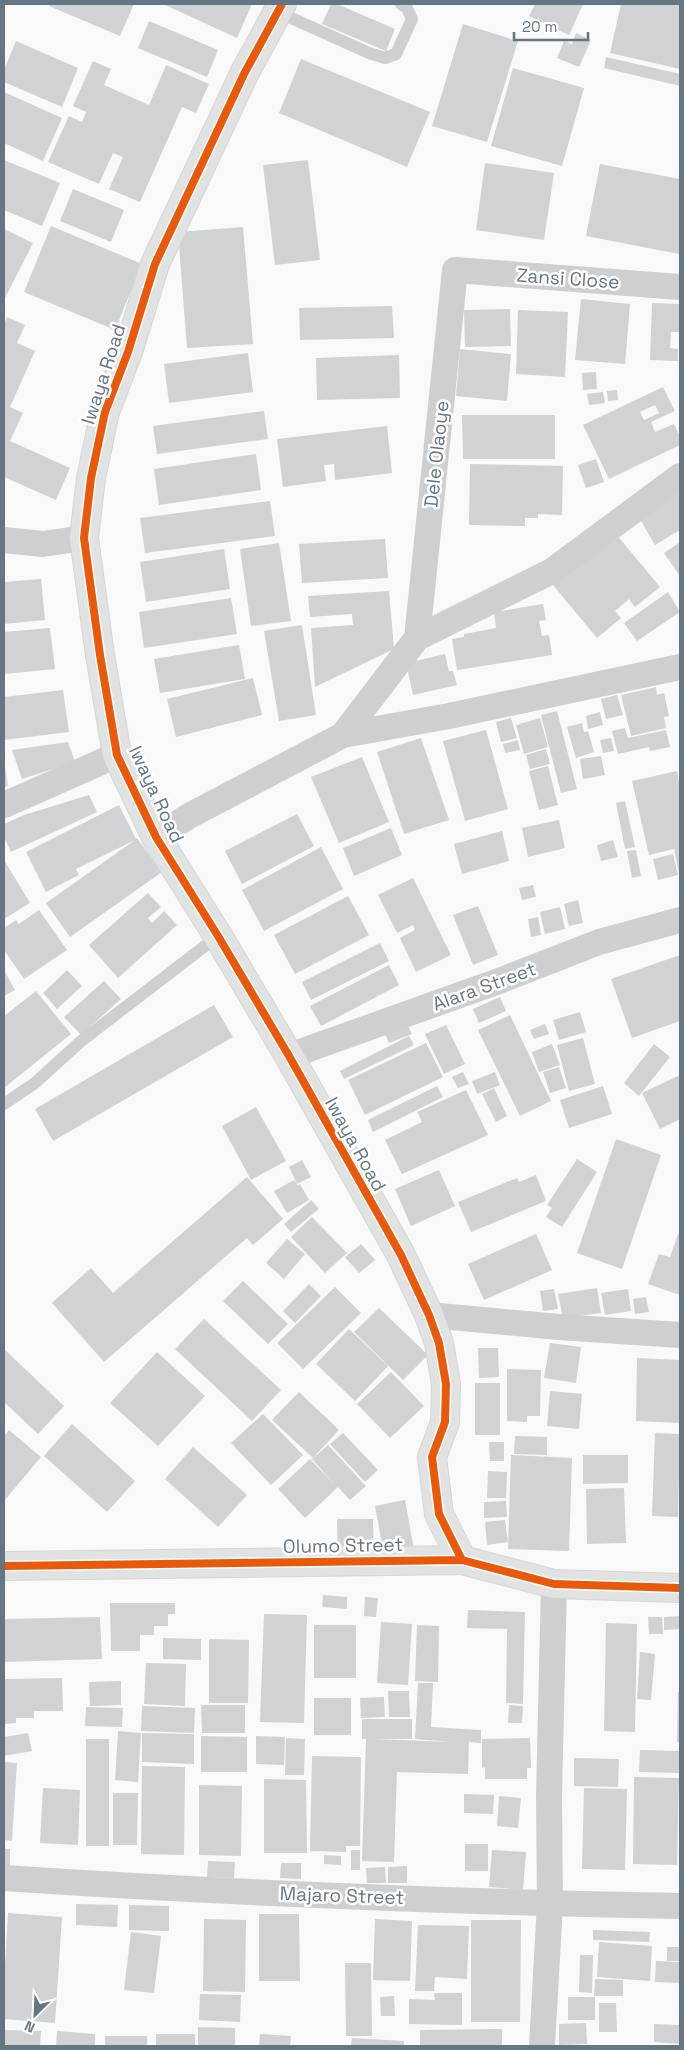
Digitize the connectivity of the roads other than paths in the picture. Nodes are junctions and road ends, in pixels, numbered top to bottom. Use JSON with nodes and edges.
{"nodes":[{"id":1,"x":401,"y":4,"type":"edge"},
{"id":2,"x":280,"y":8,"type":"edge"},
{"id":3,"x":455,"y":270,"type":"joint"},
{"id":4,"x":680,"y":287,"type":"edge"},
{"id":5,"x":680,"y":476,"type":"edge"},
{"id":6,"x":84,"y":538,"type":"junction"},
{"id":7,"x":4,"y":540,"type":"edge"},
{"id":8,"x":417,"y":638,"type":"junction"},
{"id":9,"x":680,"y":667,"type":"edge"},
{"id":10,"x":343,"y":735,"type":"junction"},
{"id":11,"x":117,"y":755,"type":"junction"},
{"id":12,"x":4,"y":805,"type":"edge"},
{"id":13,"x":156,"y":837,"type":"junction"},
{"id":14,"x":680,"y":920,"type":"edge"},
{"id":15,"x":218,"y":936,"type":"junction"},
{"id":16,"x":289,"y":1056,"type":"junction"},
{"id":17,"x":4,"y":1104,"type":"edge"},
{"id":18,"x":429,"y":1315,"type":"junction"},
{"id":19,"x":680,"y":1335,"type":"edge"},
{"id":20,"x":462,"y":1560,"type":"junction"},
{"id":21,"x":4,"y":1566,"type":"edge"},
{"id":22,"x":554,"y":1584,"type":"junction"},
{"id":23,"x":680,"y":1588,"type":"edge"},
{"id":24,"x":4,"y":1878,"type":"edge"},
{"id":25,"x":550,"y":1904,"type":"junction"},
{"id":26,"x":680,"y":1906,"type":"edge"},
{"id":27,"x":542,"y":2046,"type":"edge"}],
"edges":[{"from":1,"to":2,"type":"lane"},
{"from":2,"to":6,"type":"street","name":"Iwaya Road"},
{"from":3,"to":4,"type":"street","name":"Zansi Close"},
{"from":3,"to":8,"type":"street","name":"Dele Olaoye"},
{"from":5,"to":8,"type":"street"},
{"from":6,"to":7,"type":"street"},
{"from":6,"to":11,"type":"street","name":"Iwaya Road"},
{"from":8,"to":10,"type":"street"},
{"from":9,"to":10,"type":"street"},
{"from":10,"to":13,"type":"street"},
{"from":11,"to":12,"type":"street"},
{"from":11,"to":13,"type":"street","name":"Iwaya Road"},
{"from":13,"to":15,"type":"street","name":"Iwaya Road"},
{"from":14,"to":16,"type":"street","name":"Alara Street"},
{"from":15,"to":16,"type":"street","name":"Iwaya Road"},
{"from":15,"to":17,"type":"lane"},
{"from":16,"to":18,"type":"street","name":"Iwaya Road"},
{"from":18,"to":19,"type":"street"},
{"from":18,"to":20,"type":"street","name":"Iwaya Road"},
{"from":20,"to":21,"type":"street","name":"Olumo Street"},
{"from":20,"to":22,"type":"street","name":"Olumo Street"},
{"from":22,"to":23,"type":"street","name":"Olumo Street"},
{"from":22,"to":25,"type":"street"},
{"from":24,"to":25,"type":"street","name":"Majaro Street"},
{"from":25,"to":26,"type":"street","name":"Majaro Street"},
{"from":25,"to":27,"type":"street"}]}
